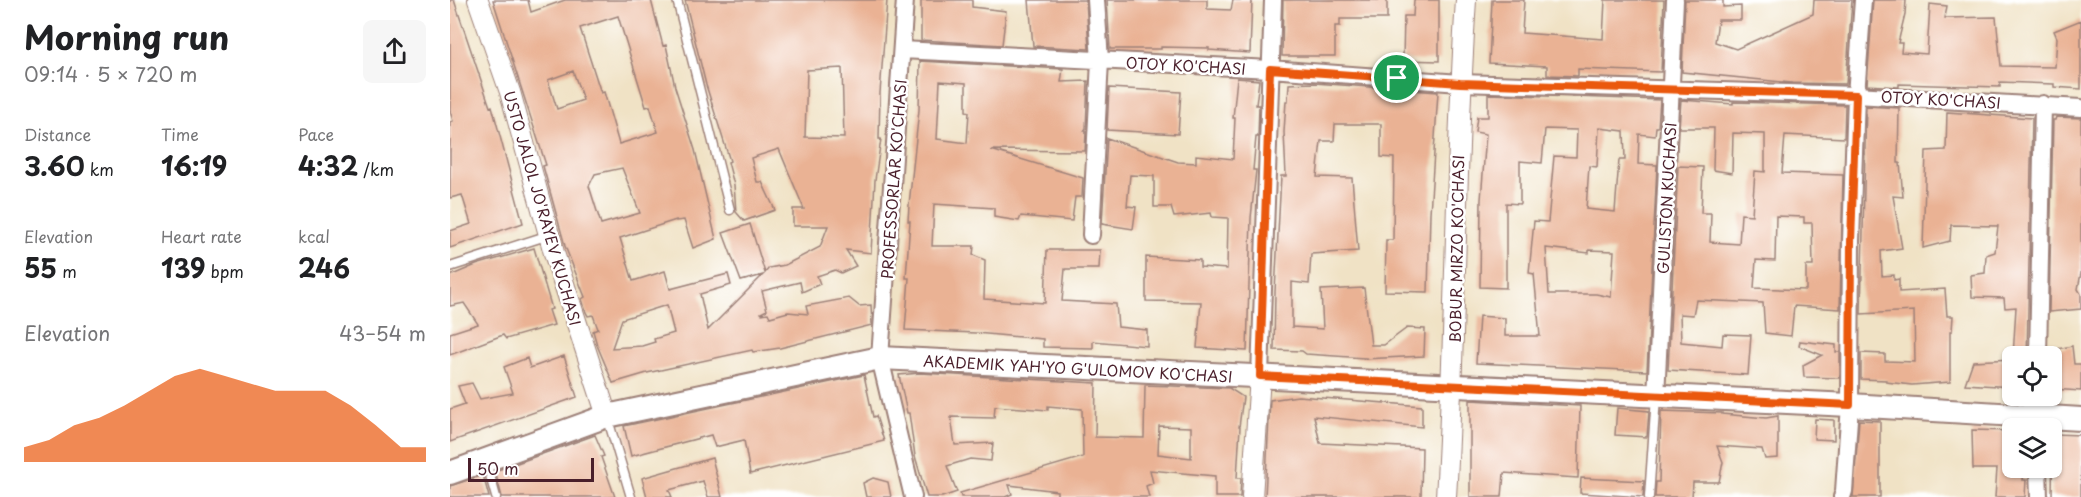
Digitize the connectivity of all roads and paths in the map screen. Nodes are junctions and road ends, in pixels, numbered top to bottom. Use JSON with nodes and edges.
{"nodes":[{"id":1,"x":478,"y":0,"type":"edge"},
{"id":2,"x":677,"y":0,"type":"edge"},
{"id":3,"x":905,"y":0,"type":"edge"},
{"id":4,"x":1096,"y":0,"type":"edge"},
{"id":5,"x":1273,"y":0,"type":"edge"},
{"id":6,"x":1466,"y":0,"type":"edge"},
{"id":7,"x":1675,"y":0,"type":"edge"},
{"id":8,"x":1863,"y":0,"type":"edge"},
{"id":9,"x":902,"y":50,"type":"junction"},
{"id":10,"x":1100,"y":61,"type":"junction"},
{"id":11,"x":1270,"y":69,"type":"junction"},
{"id":12,"x":1460,"y":83,"type":"junction"},
{"id":13,"x":1671,"y":90,"type":"junction"},
{"id":14,"x":1856,"y":95,"type":"junction"},
{"id":15,"x":2043,"y":104,"type":"junction"},
{"id":16,"x":2081,"y":108,"type":"edge"},
{"id":17,"x":730,"y":210,"type":"dead end"},
{"id":18,"x":549,"y":235,"type":"junction"},
{"id":19,"x":1091,"y":235,"type":"dead end"},
{"id":20,"x":450,"y":267,"type":"edge"},
{"id":21,"x":2038,"y":346,"type":"edge"},
{"id":22,"x":880,"y":358,"type":"junction"},
{"id":23,"x":1260,"y":376,"type":"junction"},
{"id":24,"x":1453,"y":386,"type":"junction"},
{"id":25,"x":1656,"y":397,"type":"junction"},
{"id":26,"x":1850,"y":405,"type":"junction"},
{"id":27,"x":2037,"y":414,"type":"edge"},
{"id":28,"x":607,"y":416,"type":"junction"},
{"id":29,"x":2081,"y":419,"type":"edge"},
{"id":30,"x":486,"y":460,"type":"junction"},
{"id":31,"x":450,"y":473,"type":"edge"},
{"id":32,"x":2038,"y":478,"type":"edge"},
{"id":33,"x":496,"y":497,"type":"edge"},
{"id":34,"x":632,"y":497,"type":"edge"},
{"id":35,"x":913,"y":497,"type":"edge"},
{"id":36,"x":1252,"y":497,"type":"edge"},
{"id":37,"x":1446,"y":497,"type":"edge"},
{"id":38,"x":1649,"y":497,"type":"edge"},
{"id":39,"x":1842,"y":497,"type":"edge"},
{"id":40,"x":2038,"y":497,"type":"edge"}],
"edges":[{"from":1,"to":18,"type":"street","name":"USTO JALOL JO'RAYEV KUCHASI"},
{"from":2,"to":17,"type":"lane"},
{"from":3,"to":9,"type":"street","name":"PROFESSORLAR KO'CHASI"},
{"from":4,"to":10,"type":"street"},
{"from":5,"to":11,"type":"street"},
{"from":6,"to":12,"type":"street","name":"BOBUR MIRZO KO'CHASI"},
{"from":7,"to":13,"type":"street","name":"GULISTON KUCHASI"},
{"from":8,"to":14,"type":"street"},
{"from":9,"to":10,"type":"street","name":"OTOY KO'CHASI"},
{"from":9,"to":22,"type":"street","name":"PROFESSORLAR KO'CHASI"},
{"from":10,"to":11,"type":"street","name":"OTOY KO'CHASI"},
{"from":10,"to":19,"type":"street"},
{"from":11,"to":12,"type":"street","name":"OTOY KO'CHASI"},
{"from":11,"to":23,"type":"street"},
{"from":12,"to":13,"type":"street","name":"OTOY KO'CHASI"},
{"from":12,"to":24,"type":"street","name":"BOBUR MIRZO KO'CHASI"},
{"from":13,"to":14,"type":"street","name":"OTOY KO'CHASI"},
{"from":13,"to":25,"type":"street","name":"GULISTON KUCHASI"},
{"from":14,"to":15,"type":"street","name":"OTOY KO'CHASI"},
{"from":14,"to":26,"type":"street"},
{"from":15,"to":16,"type":"street","name":"OTOY KO'CHASI"},
{"from":15,"to":21,"type":"street"},
{"from":18,"to":20,"type":"lane"},
{"from":18,"to":28,"type":"street","name":"USTO JALOL JO'RAYEV KUCHASI"},
{"from":22,"to":23,"type":"main road","name":"AKADEMIK YAH'YO G'ULOMOV KO'CHASI"},
{"from":22,"to":28,"type":"main road","name":"AKADEMIK YAH'YO G'ULOMOV KO'CHASI"},
{"from":22,"to":35,"type":"street","name":"PROFESSORLAR KO'CHASI"},
{"from":23,"to":24,"type":"main road","name":"AKADEMIK YAH'YO G'ULOMOV KO'CHASI"},
{"from":23,"to":36,"type":"street"},
{"from":24,"to":25,"type":"main road","name":"AKADEMIK YAH'YO G'ULOMOV KO'CHASI"},
{"from":24,"to":37,"type":"street","name":"BOBUR MIRZO KO'CHASI"},
{"from":25,"to":26,"type":"main road","name":"AKADEMIK YAH'YO G'ULOMOV KO'CHASI"},
{"from":25,"to":38,"type":"lane"},
{"from":26,"to":27,"type":"main road","name":"AKADEMIK YAH'YO G'ULOMOV KO'CHASI"},
{"from":26,"to":39,"type":"street"},
{"from":27,"to":29,"type":"main road","name":"AKADEMIK YAH'YO G'ULOMOV KO'CHASI"},
{"from":28,"to":30,"type":"main road","name":"AKADEMIK YAH'YO G'ULOMOV KO'CHASI"},
{"from":28,"to":34,"type":"lane"},
{"from":30,"to":31,"type":"main road","name":"AKADEMIK YAH'YO G'ULOMOV KO'CHASI"},
{"from":30,"to":33,"type":"lane"},
{"from":32,"to":40,"type":"street"}]}
